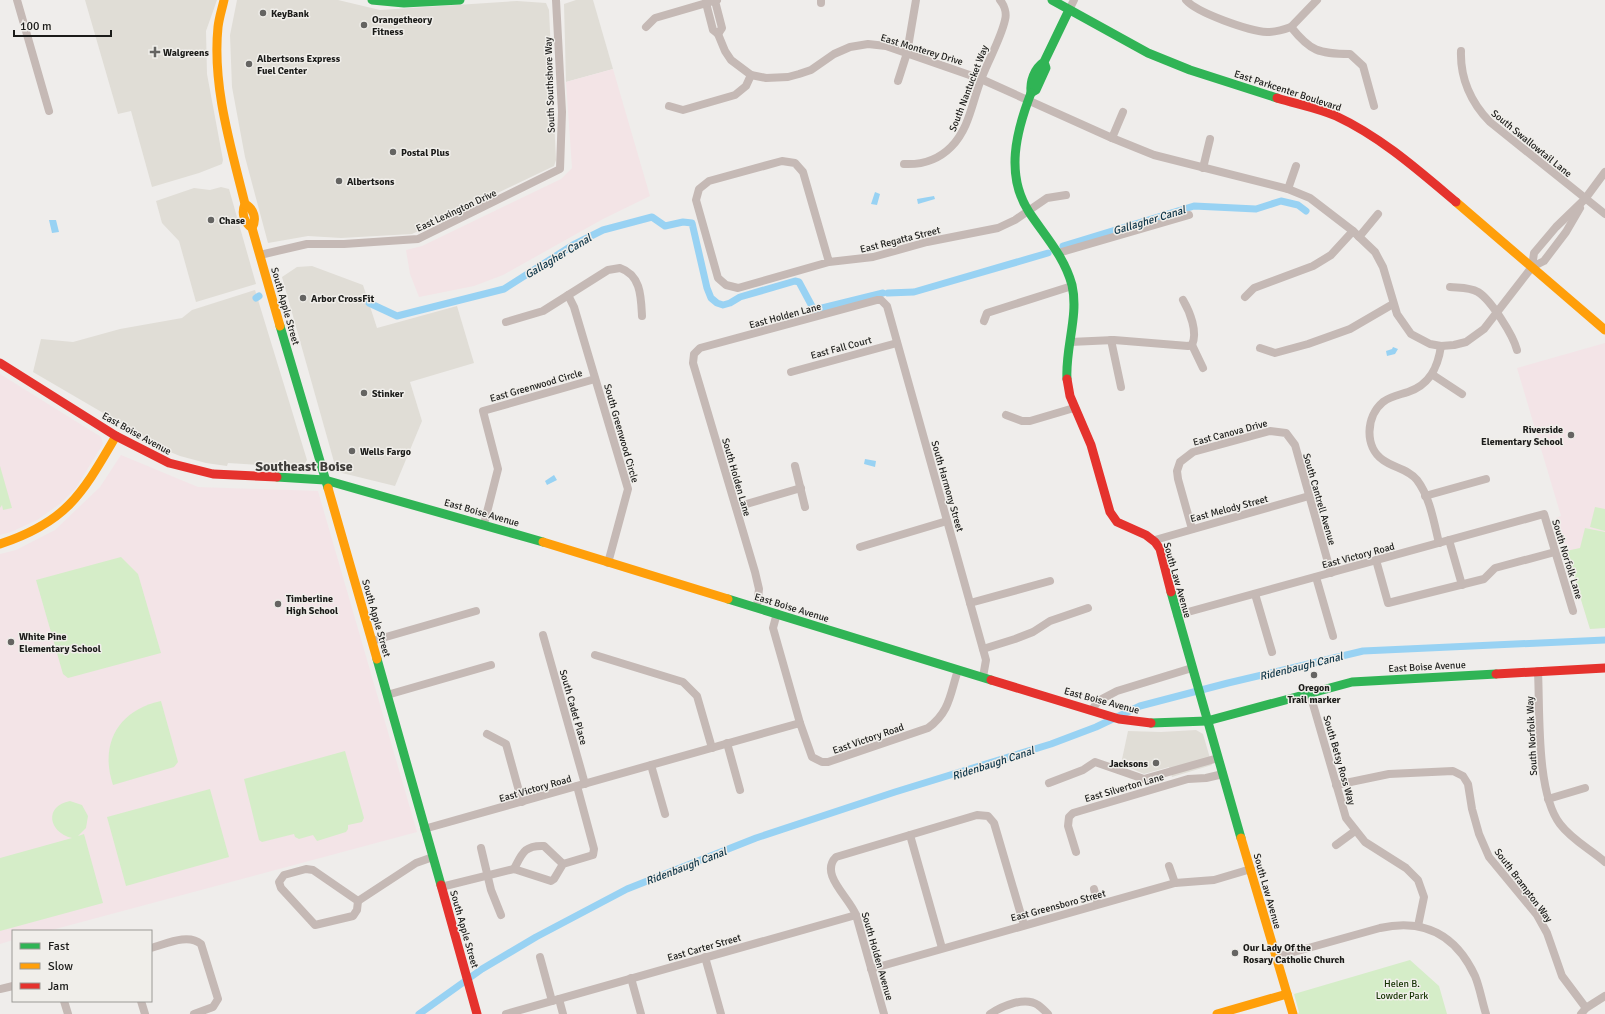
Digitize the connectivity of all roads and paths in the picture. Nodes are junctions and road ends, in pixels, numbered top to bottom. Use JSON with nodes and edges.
{"nodes":[{"id":1,"x":17,"y":0,"type":"edge"},
{"id":2,"x":224,"y":0,"type":"edge"},
{"id":3,"x":372,"y":0,"type":"edge"},
{"id":4,"x":460,"y":0,"type":"edge"},
{"id":5,"x":556,"y":0,"type":"edge"},
{"id":6,"x":716,"y":0,"type":"edge"},
{"id":7,"x":916,"y":0,"type":"edge"},
{"id":8,"x":1052,"y":0,"type":"edge"},
{"id":9,"x":1074,"y":0,"type":"edge"},
{"id":10,"x":1186,"y":0,"type":"edge"},
{"id":11,"x":1317,"y":0,"type":"edge"},
{"id":12,"x":706,"y":3,"type":"junction"},
{"id":13,"x":1002,"y":4,"type":"edge"},
{"id":14,"x":1069,"y":10,"type":"junction"},
{"id":15,"x":646,"y":27,"type":"dead end"},
{"id":16,"x":1291,"y":27,"type":"junction"},
{"id":17,"x":718,"y":34,"type":"junction"},
{"id":18,"x":1461,"y":50,"type":"dead end"},
{"id":19,"x":906,"y":53,"type":"junction"},
{"id":20,"x":751,"y":75,"type":"junction"},
{"id":21,"x":981,"y":79,"type":"junction"},
{"id":22,"x":898,"y":81,"type":"dead end"},
{"id":23,"x":1029,"y":97,"type":"junction"},
{"id":24,"x":669,"y":106,"type":"dead end"},
{"id":25,"x":1374,"y":106,"type":"dead end"},
{"id":26,"x":48,"y":111,"type":"dead end"},
{"id":27,"x":1124,"y":112,"type":"dead end"},
{"id":28,"x":1112,"y":138,"type":"junction"},
{"id":29,"x":1210,"y":139,"type":"dead end"},
{"id":30,"x":904,"y":164,"type":"dead end"},
{"id":31,"x":1296,"y":166,"type":"dead end"},
{"id":32,"x":1203,"y":168,"type":"junction"},
{"id":33,"x":560,"y":169,"type":"joint"},
{"id":34,"x":1605,"y":172,"type":"edge"},
{"id":35,"x":1288,"y":189,"type":"junction"},
{"id":36,"x":1066,"y":195,"type":"dead end"},
{"id":37,"x":1585,"y":199,"type":"junction"},
{"id":38,"x":1028,"y":211,"type":"junction"},
{"id":39,"x":1378,"y":214,"type":"dead end"},
{"id":40,"x":1605,"y":214,"type":"edge"},
{"id":41,"x":1189,"y":215,"type":"dead end"},
{"id":42,"x":1353,"y":231,"type":"junction"},
{"id":43,"x":1360,"y":237,"type":"junction"},
{"id":44,"x":1058,"y":253,"type":"junction"},
{"id":45,"x":260,"y":255,"type":"junction"},
{"id":46,"x":829,"y":262,"type":"junction"},
{"id":47,"x":1532,"y":267,"type":"junction"},
{"id":48,"x":1072,"y":286,"type":"junction"},
{"id":49,"x":1450,"y":287,"type":"dead end"},
{"id":50,"x":568,"y":295,"type":"junction"},
{"id":51,"x":1246,"y":297,"type":"dead end"},
{"id":52,"x":1183,"y":300,"type":"dead end"},
{"id":53,"x":884,"y":302,"type":"joint"},
{"id":54,"x":1394,"y":304,"type":"junction"},
{"id":55,"x":1496,"y":314,"type":"junction"},
{"id":56,"x":642,"y":316,"type":"dead end"},
{"id":57,"x":984,"y":321,"type":"dead end"},
{"id":58,"x":506,"y":322,"type":"dead end"},
{"id":59,"x":1605,"y":330,"type":"edge"},
{"id":60,"x":1111,"y":340,"type":"junction"},
{"id":61,"x":897,"y":342,"type":"junction"},
{"id":62,"x":1070,"y":342,"type":"junction"},
{"id":63,"x":1192,"y":344,"type":"junction"},
{"id":64,"x":1441,"y":346,"type":"junction"},
{"id":65,"x":1260,"y":348,"type":"dead end"},
{"id":66,"x":1517,"y":350,"type":"dead end"},
{"id":67,"x":694,"y":354,"type":"joint"},
{"id":68,"x":0,"y":363,"type":"edge"},
{"id":69,"x":1203,"y":368,"type":"dead end"},
{"id":70,"x":791,"y":372,"type":"dead end"},
{"id":71,"x":1433,"y":375,"type":"junction"},
{"id":72,"x":596,"y":379,"type":"junction"},
{"id":73,"x":1121,"y":386,"type":"dead end"},
{"id":74,"x":1462,"y":394,"type":"dead end"},
{"id":75,"x":1074,"y":408,"type":"junction"},
{"id":76,"x":1006,"y":415,"type":"dead end"},
{"id":77,"x":1286,"y":433,"type":"joint"},
{"id":78,"x":116,"y":436,"type":"junction"},
{"id":79,"x":795,"y":466,"type":"dead end"},
{"id":80,"x":1486,"y":479,"type":"dead end"},
{"id":81,"x":325,"y":480,"type":"junction"},
{"id":82,"x":800,"y":488,"type":"junction"},
{"id":83,"x":1309,"y":496,"type":"junction"},
{"id":84,"x":1425,"y":496,"type":"junction"},
{"id":85,"x":736,"y":507,"type":"junction"},
{"id":86,"x":805,"y":507,"type":"dead end"},
{"id":87,"x":1544,"y":514,"type":"joint"},
{"id":88,"x":947,"y":522,"type":"junction"},
{"id":89,"x":484,"y":524,"type":"junction"},
{"id":90,"x":1192,"y":529,"type":"junction"},
{"id":91,"x":1155,"y":540,"type":"junction"},
{"id":92,"x":1449,"y":540,"type":"junction"},
{"id":93,"x":1439,"y":543,"type":"junction"},
{"id":94,"x":0,"y":544,"type":"edge"},
{"id":95,"x":860,"y":547,"type":"dead end"},
{"id":96,"x":1555,"y":552,"type":"junction"},
{"id":97,"x":1376,"y":560,"type":"junction"},
{"id":98,"x":608,"y":563,"type":"junction"},
{"id":99,"x":1331,"y":573,"type":"junction"},
{"id":100,"x":1316,"y":577,"type":"junction"},
{"id":101,"x":1050,"y":581,"type":"dead end"},
{"id":102,"x":1462,"y":585,"type":"junction"},
{"id":103,"x":1255,"y":594,"type":"junction"},
{"id":104,"x":970,"y":603,"type":"junction"},
{"id":105,"x":757,"y":607,"type":"junction"},
{"id":106,"x":1088,"y":608,"type":"dead end"},
{"id":107,"x":476,"y":611,"type":"dead end"},
{"id":108,"x":1573,"y":611,"type":"dead end"},
{"id":109,"x":778,"y":614,"type":"junction"},
{"id":110,"x":1177,"y":615,"type":"junction"},
{"id":111,"x":543,"y":635,"type":"dead end"},
{"id":112,"x":1333,"y":636,"type":"dead end"},
{"id":113,"x":372,"y":641,"type":"junction"},
{"id":114,"x":983,"y":649,"type":"junction"},
{"id":115,"x":1272,"y":652,"type":"dead end"},
{"id":116,"x":595,"y":655,"type":"dead end"},
{"id":117,"x":491,"y":665,"type":"dead end"},
{"id":118,"x":1192,"y":668,"type":"junction"},
{"id":119,"x":1605,"y":668,"type":"edge"},
{"id":120,"x":958,"y":670,"type":"junction"},
{"id":121,"x":1538,"y":671,"type":"junction"},
{"id":122,"x":983,"y":677,"type":"junction"},
{"id":123,"x":1310,"y":694,"type":"junction"},
{"id":124,"x":387,"y":695,"type":"junction"},
{"id":125,"x":1092,"y":710,"type":"junction"},
{"id":126,"x":1207,"y":721,"type":"junction"},
{"id":127,"x":800,"y":722,"type":"junction"},
{"id":128,"x":487,"y":734,"type":"dead end"},
{"id":129,"x":727,"y":743,"type":"junction"},
{"id":130,"x":712,"y":748,"type":"junction"},
{"id":131,"x":1218,"y":758,"type":"junction"},
{"id":132,"x":652,"y":765,"type":"junction"},
{"id":133,"x":1223,"y":774,"type":"junction"},
{"id":134,"x":1049,"y":783,"type":"dead end"},
{"id":135,"x":585,"y":784,"type":"junction"},
{"id":136,"x":1336,"y":785,"type":"junction"},
{"id":137,"x":577,"y":786,"type":"junction"},
{"id":138,"x":1585,"y":788,"type":"dead end"},
{"id":139,"x":740,"y":790,"type":"dead end"},
{"id":140,"x":1548,"y":799,"type":"junction"},
{"id":141,"x":522,"y":802,"type":"junction"},
{"id":142,"x":665,"y":814,"type":"dead end"},
{"id":143,"x":424,"y":829,"type":"junction"},
{"id":144,"x":1355,"y":831,"type":"junction"},
{"id":145,"x":910,"y":835,"type":"junction"},
{"id":146,"x":1336,"y":845,"type":"dead end"},
{"id":147,"x":481,"y":848,"type":"dead end"},
{"id":148,"x":1076,"y":852,"type":"dead end"},
{"id":149,"x":432,"y":857,"type":"junction"},
{"id":150,"x":1605,"y":862,"type":"edge"},
{"id":151,"x":563,"y":864,"type":"junction"},
{"id":152,"x":1169,"y":866,"type":"dead end"},
{"id":153,"x":514,"y":869,"type":"junction"},
{"id":154,"x":1251,"y":869,"type":"junction"},
{"id":155,"x":489,"y":875,"type":"junction"},
{"id":156,"x":1175,"y":884,"type":"junction"},
{"id":157,"x":441,"y":887,"type":"junction"},
{"id":158,"x":1094,"y":889,"type":"dead end"},
{"id":159,"x":358,"y":901,"type":"junction"},
{"id":160,"x":1098,"y":904,"type":"junction"},
{"id":161,"x":856,"y":914,"type":"junction"},
{"id":162,"x":501,"y":915,"type":"dead end"},
{"id":163,"x":1024,"y":925,"type":"junction"},
{"id":164,"x":1418,"y":926,"type":"junction"},
{"id":165,"x":152,"y":948,"type":"edge"},
{"id":166,"x":942,"y":948,"type":"junction"},
{"id":167,"x":705,"y":957,"type":"junction"},
{"id":168,"x":540,"y":958,"type":"dead end"},
{"id":169,"x":1276,"y":958,"type":"junction"},
{"id":170,"x":871,"y":969,"type":"junction"},
{"id":171,"x":631,"y":978,"type":"junction"},
{"id":172,"x":12,"y":986,"type":"edge"},
{"id":173,"x":0,"y":989,"type":"edge"},
{"id":174,"x":1287,"y":994,"type":"junction"},
{"id":175,"x":1605,"y":996,"type":"edge"},
{"id":176,"x":555,"y":1000,"type":"junction"},
{"id":177,"x":64,"y":1002,"type":"edge"},
{"id":178,"x":141,"y":1002,"type":"edge"},
{"id":179,"x":1583,"y":1011,"type":"edge"},
{"id":180,"x":68,"y":1014,"type":"edge"},
{"id":181,"x":145,"y":1014,"type":"edge"},
{"id":182,"x":194,"y":1014,"type":"edge"},
{"id":183,"x":477,"y":1014,"type":"edge"},
{"id":184,"x":506,"y":1014,"type":"edge"},
{"id":185,"x":563,"y":1014,"type":"edge"},
{"id":186,"x":641,"y":1014,"type":"edge"},
{"id":187,"x":720,"y":1014,"type":"edge"},
{"id":188,"x":884,"y":1014,"type":"edge"},
{"id":189,"x":990,"y":1014,"type":"edge"},
{"id":190,"x":1048,"y":1014,"type":"edge"},
{"id":191,"x":1218,"y":1014,"type":"edge"},
{"id":192,"x":1293,"y":1014,"type":"edge"},
{"id":193,"x":1486,"y":1014,"type":"edge"}],
"edges":[{"from":1,"to":26,"type":"street"},
{"from":2,"to":45,"type":"street","name":"South Apple Street"},
{"from":3,"to":4,"type":"street"},
{"from":5,"to":33,"type":"street","name":"South Southshore Way"},
{"from":6,"to":12,"type":"street"},
{"from":6,"to":17,"type":"street","name":"East Monterey Drive"},
{"from":7,"to":19,"type":"street"},
{"from":8,"to":14,"type":"street","name":"East Parkcenter Boulevard"},
{"from":9,"to":14,"type":"street"},
{"from":10,"to":16,"type":"street"},
{"from":11,"to":16,"type":"street"},
{"from":12,"to":15,"type":"street"},
{"from":12,"to":17,"type":"street","name":"East Monterey Drive"},
{"from":13,"to":21,"type":"street","name":"South Nantucket Way"},
{"from":14,"to":23,"type":"street","name":"South Law Avenue"},
{"from":14,"to":47,"type":"street","name":"East Parkcenter Boulevard"},
{"from":16,"to":25,"type":"street"},
{"from":17,"to":20,"type":"street","name":"East Monterey Drive"},
{"from":18,"to":37,"type":"street","name":"South Swallowtail Lane"},
{"from":19,"to":20,"type":"street","name":"East Monterey Drive"},
{"from":19,"to":21,"type":"street","name":"East Monterey Drive"},
{"from":19,"to":22,"type":"street"},
{"from":20,"to":24,"type":"street"},
{"from":21,"to":23,"type":"street","name":"East Monterey Drive"},
{"from":21,"to":30,"type":"street","name":"South Nantucket Way"},
{"from":23,"to":28,"type":"street","name":"East Monterey Drive"},
{"from":23,"to":38,"type":"street","name":"South Law Avenue"},
{"from":27,"to":28,"type":"street"},
{"from":28,"to":32,"type":"street","name":"East Monterey Drive"},
{"from":29,"to":32,"type":"street"},
{"from":31,"to":35,"type":"street"},
{"from":32,"to":35,"type":"street","name":"East Monterey Drive"},
{"from":33,"to":45,"type":"street","name":"East Lexington Drive"},
{"from":34,"to":37,"type":"street"},
{"from":35,"to":42,"type":"street","name":"East Monterey Drive"},
{"from":36,"to":38,"type":"street","name":"East Regatta Street"},
{"from":37,"to":40,"type":"street","name":"South Swallowtail Lane"},
{"from":37,"to":47,"type":"street"},
{"from":37,"to":47,"type":"street"},
{"from":38,"to":44,"type":"street","name":"South Law Avenue"},
{"from":38,"to":46,"type":"street","name":"East Regatta Street"},
{"from":39,"to":43,"type":"street"},
{"from":41,"to":44,"type":"street"},
{"from":42,"to":43,"type":"street","name":"East Monterey Drive"},
{"from":42,"to":51,"type":"street"},
{"from":43,"to":54,"type":"street","name":"East Monterey Drive"},
{"from":44,"to":48,"type":"street","name":"South Law Avenue"},
{"from":45,"to":81,"type":"street","name":"South Apple Street"},
{"from":46,"to":46,"type":"street","name":"East Regatta Street"},
{"from":47,"to":55,"type":"street","name":"East Monterey Drive"},
{"from":47,"to":59,"type":"street","name":"East Parkcenter Boulevard"},
{"from":48,"to":57,"type":"street"},
{"from":48,"to":62,"type":"street","name":"South Law Avenue"},
{"from":49,"to":55,"type":"street"},
{"from":50,"to":56,"type":"street"},
{"from":50,"to":58,"type":"street"},
{"from":50,"to":72,"type":"street","name":"South Greenwood Circle"},
{"from":52,"to":63,"type":"street"},
{"from":53,"to":61,"type":"street","name":"South Harmony Street"},
{"from":53,"to":67,"type":"street","name":"East Holden Lane"},
{"from":54,"to":64,"type":"street","name":"East Monterey Drive"},
{"from":54,"to":65,"type":"street"},
{"from":55,"to":64,"type":"street","name":"East Monterey Drive"},
{"from":55,"to":66,"type":"street"},
{"from":60,"to":62,"type":"street"},
{"from":60,"to":63,"type":"street"},
{"from":60,"to":73,"type":"street"},
{"from":61,"to":70,"type":"street","name":"East Fall Court"},
{"from":61,"to":88,"type":"street","name":"South Harmony Street"},
{"from":62,"to":75,"type":"street","name":"South Law Avenue"},
{"from":63,"to":69,"type":"street"},
{"from":64,"to":71,"type":"street"},
{"from":67,"to":85,"type":"street","name":"South Holden Lane"},
{"from":68,"to":78,"type":"street","name":"East Boise Avenue"},
{"from":71,"to":74,"type":"street"},
{"from":71,"to":84,"type":"street"},
{"from":72,"to":89,"type":"street","name":"East Greenwood Circle"},
{"from":72,"to":98,"type":"street","name":"South Greenwood Circle"},
{"from":75,"to":76,"type":"street"},
{"from":75,"to":91,"type":"street","name":"South Law Avenue"},
{"from":77,"to":83,"type":"street","name":"South Cantrell Avenue"},
{"from":77,"to":90,"type":"street","name":"East Canova Drive"},
{"from":78,"to":81,"type":"street","name":"East Boise Avenue"},
{"from":78,"to":94,"type":"street"},
{"from":79,"to":82,"type":"street"},
{"from":80,"to":84,"type":"street"},
{"from":81,"to":89,"type":"street","name":"East Boise Avenue"},
{"from":81,"to":113,"type":"street","name":"South Apple Street"},
{"from":82,"to":85,"type":"street"},
{"from":82,"to":86,"type":"street"},
{"from":83,"to":90,"type":"street","name":"East Melody Street"},
{"from":83,"to":99,"type":"street","name":"South Cantrell Avenue"},
{"from":84,"to":93,"type":"street"},
{"from":85,"to":105,"type":"street","name":"South Holden Lane"},
{"from":87,"to":92,"type":"street","name":"East Victory Road"},
{"from":87,"to":96,"type":"street","name":"South Norfolk Lane"},
{"from":88,"to":95,"type":"street"},
{"from":88,"to":104,"type":"street","name":"South Harmony Street"},
{"from":89,"to":98,"type":"street","name":"East Boise Avenue"},
{"from":90,"to":91,"type":"street","name":"East Melody Street"},
{"from":91,"to":110,"type":"street","name":"South Law Avenue"},
{"from":92,"to":93,"type":"street","name":"East Victory Road"},
{"from":92,"to":102,"type":"street"},
{"from":93,"to":97,"type":"street","name":"East Victory Road"},
{"from":96,"to":102,"type":"street"},
{"from":96,"to":108,"type":"street","name":"South Norfolk Lane"},
{"from":97,"to":99,"type":"street","name":"East Victory Road"},
{"from":97,"to":102,"type":"street"},
{"from":98,"to":105,"type":"street","name":"East Boise Avenue"},
{"from":99,"to":100,"type":"street","name":"East Victory Road"},
{"from":100,"to":103,"type":"street","name":"East Victory Road"},
{"from":100,"to":112,"type":"street"},
{"from":101,"to":104,"type":"street"},
{"from":103,"to":110,"type":"street","name":"East Victory Road"},
{"from":103,"to":115,"type":"street"},
{"from":104,"to":114,"type":"street","name":"South Harmony Street"},
{"from":105,"to":109,"type":"street","name":"East Boise Avenue"},
{"from":106,"to":114,"type":"street"},
{"from":107,"to":113,"type":"street"},
{"from":109,"to":120,"type":"street","name":"East Boise Avenue"},
{"from":109,"to":127,"type":"street"},
{"from":110,"to":118,"type":"street","name":"South Law Avenue"},
{"from":111,"to":135,"type":"street","name":"South Cadet Place"},
{"from":113,"to":124,"type":"street","name":"South Apple Street"},
{"from":114,"to":122,"type":"street","name":"South Harmony Street"},
{"from":116,"to":130,"type":"street"},
{"from":117,"to":124,"type":"street"},
{"from":118,"to":125,"type":"street"},
{"from":118,"to":126,"type":"street","name":"South Law Avenue"},
{"from":119,"to":121,"type":"street","name":"East Boise Avenue"},
{"from":120,"to":122,"type":"street","name":"East Boise Avenue"},
{"from":120,"to":127,"type":"street","name":"East Victory Road"},
{"from":121,"to":123,"type":"street","name":"East Boise Avenue"},
{"from":121,"to":140,"type":"street","name":"South Norfolk Way"},
{"from":122,"to":125,"type":"street","name":"East Boise Avenue"},
{"from":123,"to":126,"type":"street","name":"East Boise Avenue"},
{"from":123,"to":136,"type":"street","name":"South Betsy Ross Way"},
{"from":124,"to":143,"type":"street","name":"South Apple Street"},
{"from":125,"to":126,"type":"street","name":"East Boise Avenue"},
{"from":126,"to":131,"type":"street","name":"South Law Avenue"},
{"from":127,"to":129,"type":"street","name":"East Victory Road"},
{"from":128,"to":141,"type":"street"},
{"from":129,"to":130,"type":"street","name":"East Victory Road"},
{"from":129,"to":139,"type":"street"},
{"from":130,"to":132,"type":"street","name":"East Victory Road"},
{"from":131,"to":133,"type":"street","name":"South Law Avenue"},
{"from":131,"to":134,"type":"street"},
{"from":132,"to":135,"type":"street","name":"East Victory Road"},
{"from":132,"to":142,"type":"street"},
{"from":133,"to":148,"type":"street","name":"East Silverton Lane"},
{"from":133,"to":154,"type":"street","name":"South Law Avenue"},
{"from":135,"to":137,"type":"street","name":"East Victory Road"},
{"from":136,"to":144,"type":"street","name":"South Betsy Ross Way"},
{"from":136,"to":179,"type":"street","name":"South Brampton Way"},
{"from":137,"to":141,"type":"street","name":"East Victory Road"},
{"from":137,"to":151,"type":"street"},
{"from":138,"to":140,"type":"street"},
{"from":140,"to":150,"type":"street","name":"South Norfolk Way"},
{"from":141,"to":143,"type":"street","name":"East Victory Road"},
{"from":143,"to":149,"type":"street","name":"South Apple Street"},
{"from":144,"to":146,"type":"street"},
{"from":144,"to":164,"type":"street","name":"South Betsy Ross Way"},
{"from":145,"to":161,"type":"street","name":"South Holden Avenue"},
{"from":145,"to":163,"type":"street"},
{"from":145,"to":166,"type":"street"},
{"from":147,"to":155,"type":"street"},
{"from":149,"to":157,"type":"street","name":"South Apple Street"},
{"from":149,"to":159,"type":"street"},
{"from":151,"to":153,"type":"street"},
{"from":151,"to":153,"type":"street"},
{"from":152,"to":156,"type":"street"},
{"from":153,"to":155,"type":"street"},
{"from":154,"to":156,"type":"street","name":"East Greensboro Street"},
{"from":154,"to":169,"type":"street","name":"South Law Avenue"},
{"from":155,"to":157,"type":"street"},
{"from":155,"to":162,"type":"street"},
{"from":156,"to":160,"type":"street","name":"East Greensboro Street"},
{"from":157,"to":183,"type":"street","name":"South Apple Street"},
{"from":158,"to":160,"type":"street"},
{"from":159,"to":159,"type":"street"},
{"from":160,"to":163,"type":"street","name":"East Greensboro Street"},
{"from":161,"to":167,"type":"street","name":"East Carter Street"},
{"from":161,"to":170,"type":"street","name":"South Holden Avenue"},
{"from":163,"to":166,"type":"street","name":"East Greensboro Street"},
{"from":164,"to":169,"type":"street"},
{"from":164,"to":193,"type":"street"},
{"from":165,"to":182,"type":"street"},
{"from":166,"to":170,"type":"street","name":"East Greensboro Street"},
{"from":167,"to":171,"type":"street","name":"East Carter Street"},
{"from":167,"to":187,"type":"street"},
{"from":168,"to":176,"type":"street"},
{"from":169,"to":174,"type":"street","name":"South Law Avenue"},
{"from":170,"to":188,"type":"street","name":"South Holden Avenue"},
{"from":171,"to":176,"type":"street","name":"East Carter Street"},
{"from":171,"to":186,"type":"street"},
{"from":172,"to":173,"type":"street"},
{"from":174,"to":191,"type":"street"},
{"from":174,"to":192,"type":"street","name":"South Law Avenue"},
{"from":175,"to":179,"type":"street"},
{"from":176,"to":184,"type":"street","name":"East Carter Street"},
{"from":176,"to":185,"type":"street"},
{"from":177,"to":180,"type":"street"},
{"from":178,"to":181,"type":"street"},
{"from":189,"to":190,"type":"street"}]}
